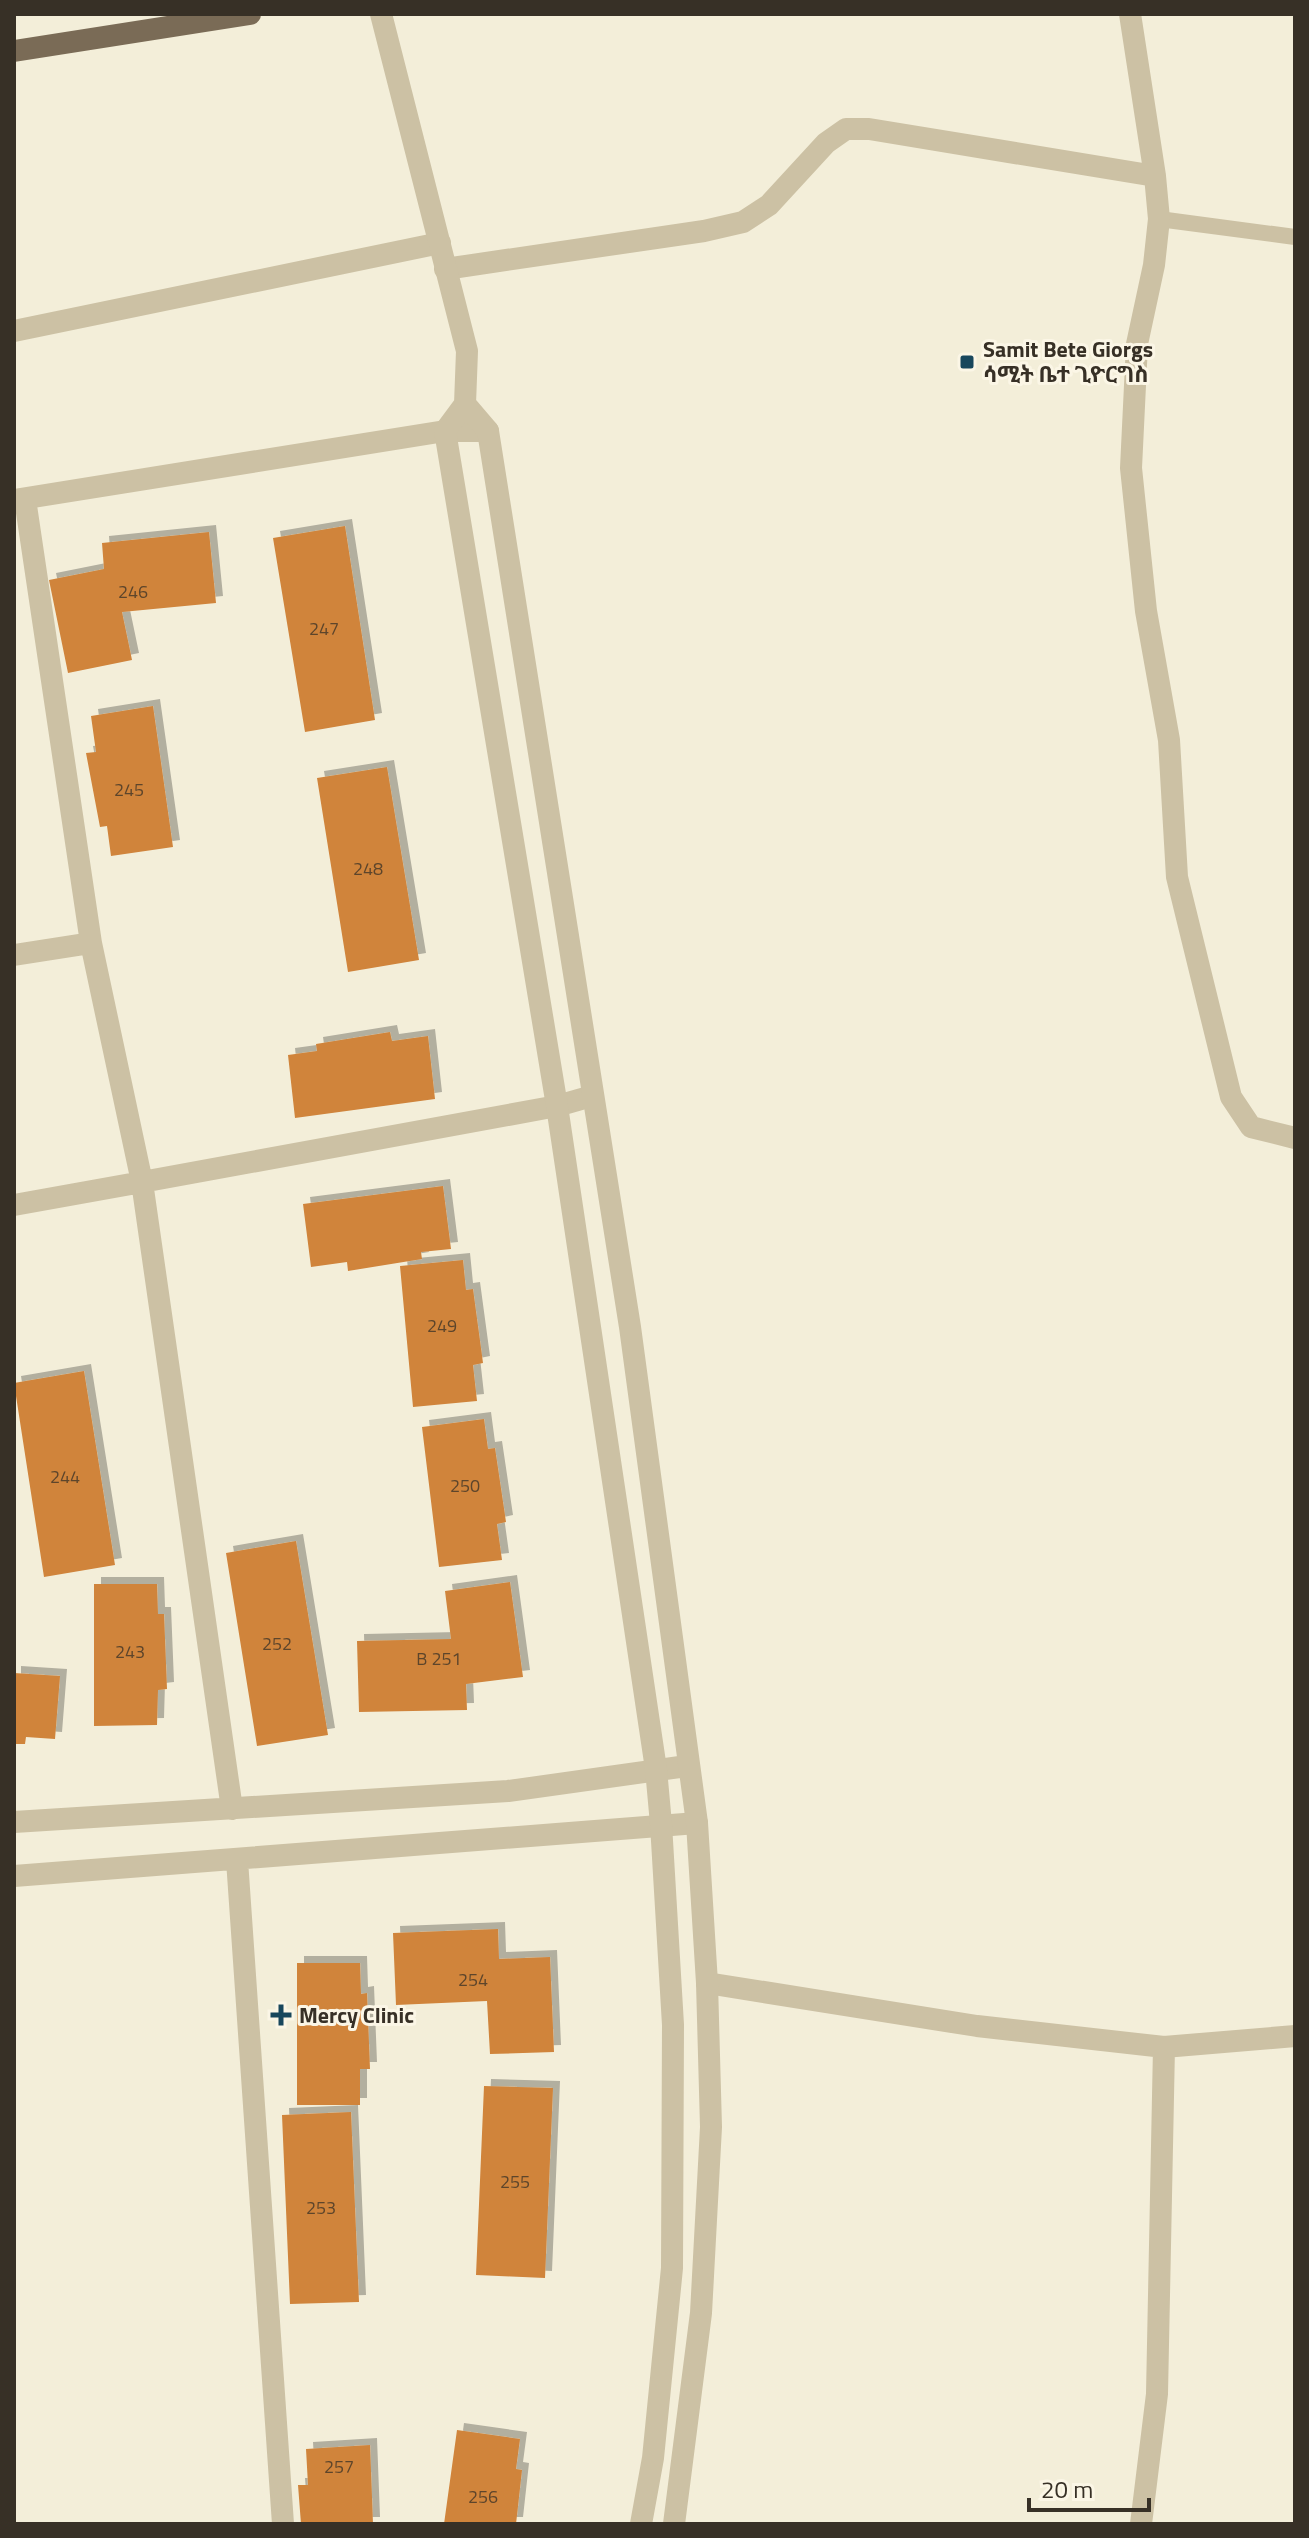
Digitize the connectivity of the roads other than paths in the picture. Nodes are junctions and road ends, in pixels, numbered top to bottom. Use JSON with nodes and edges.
{"nodes":[{"id":1,"x":250,"y":14,"type":"edge"},
{"id":2,"x":381,"y":14,"type":"edge"},
{"id":3,"x":1130,"y":14,"type":"edge"},
{"id":4,"x":14,"y":51,"type":"edge"},
{"id":5,"x":1155,"y":176,"type":"junction"},
{"id":6,"x":1159,"y":219,"type":"junction"},
{"id":7,"x":1295,"y":237,"type":"edge"},
{"id":8,"x":440,"y":243,"type":"junction"},
{"id":9,"x":445,"y":269,"type":"junction"},
{"id":10,"x":14,"y":331,"type":"edge"},
{"id":11,"x":465,"y":404,"type":"junction"},
{"id":12,"x":445,"y":431,"type":"junction"},
{"id":13,"x":488,"y":431,"type":"junction"},
{"id":14,"x":19,"y":499,"type":"edge"},
{"id":15,"x":91,"y":943,"type":"junction"},
{"id":16,"x":14,"y":955,"type":"edge"},
{"id":17,"x":592,"y":1096,"type":"junction"},
{"id":18,"x":557,"y":1106,"type":"junction"},
{"id":19,"x":1295,"y":1138,"type":"edge"},
{"id":20,"x":142,"y":1182,"type":"junction"},
{"id":21,"x":14,"y":1205,"type":"edge"},
{"id":22,"x":687,"y":1766,"type":"junction"},
{"id":23,"x":656,"y":1769,"type":"junction"},
{"id":24,"x":232,"y":1809,"type":"junction"},
{"id":25,"x":14,"y":1822,"type":"edge"},
{"id":26,"x":697,"y":1823,"type":"junction"},
{"id":27,"x":661,"y":1824,"type":"junction"},
{"id":28,"x":237,"y":1860,"type":"junction"},
{"id":29,"x":14,"y":1876,"type":"edge"},
{"id":30,"x":707,"y":1983,"type":"junction"},
{"id":31,"x":1295,"y":2036,"type":"edge"},
{"id":32,"x":1164,"y":2047,"type":"junction"},
{"id":33,"x":283,"y":2524,"type":"edge"},
{"id":34,"x":641,"y":2524,"type":"edge"},
{"id":35,"x":674,"y":2524,"type":"edge"},
{"id":36,"x":1141,"y":2524,"type":"edge"}],
"edges":[{"from":1,"to":4,"type":"main road"},
{"from":2,"to":8,"type":"street"},
{"from":3,"to":5,"type":"street"},
{"from":5,"to":6,"type":"street"},
{"from":5,"to":9,"type":"street"},
{"from":6,"to":7,"type":"lane"},
{"from":6,"to":19,"type":"street"},
{"from":8,"to":9,"type":"street"},
{"from":8,"to":10,"type":"street"},
{"from":9,"to":11,"type":"street"},
{"from":11,"to":12,"type":"street"},
{"from":11,"to":13,"type":"street"},
{"from":12,"to":13,"type":"street"},
{"from":12,"to":14,"type":"street"},
{"from":12,"to":18,"type":"street"},
{"from":13,"to":17,"type":"street"},
{"from":14,"to":15,"type":"street"},
{"from":15,"to":16,"type":"street"},
{"from":15,"to":20,"type":"street"},
{"from":17,"to":18,"type":"street"},
{"from":17,"to":22,"type":"street"},
{"from":18,"to":20,"type":"street"},
{"from":18,"to":23,"type":"street"},
{"from":20,"to":21,"type":"street"},
{"from":20,"to":24,"type":"street"},
{"from":22,"to":23,"type":"street"},
{"from":22,"to":26,"type":"street"},
{"from":23,"to":24,"type":"street"},
{"from":23,"to":27,"type":"street"},
{"from":24,"to":25,"type":"street"},
{"from":26,"to":27,"type":"street"},
{"from":26,"to":30,"type":"street"},
{"from":27,"to":28,"type":"street"},
{"from":27,"to":34,"type":"street"},
{"from":28,"to":29,"type":"street"},
{"from":28,"to":33,"type":"street"},
{"from":30,"to":32,"type":"street"},
{"from":30,"to":35,"type":"street"},
{"from":31,"to":32,"type":"street"},
{"from":32,"to":36,"type":"street"}]}
